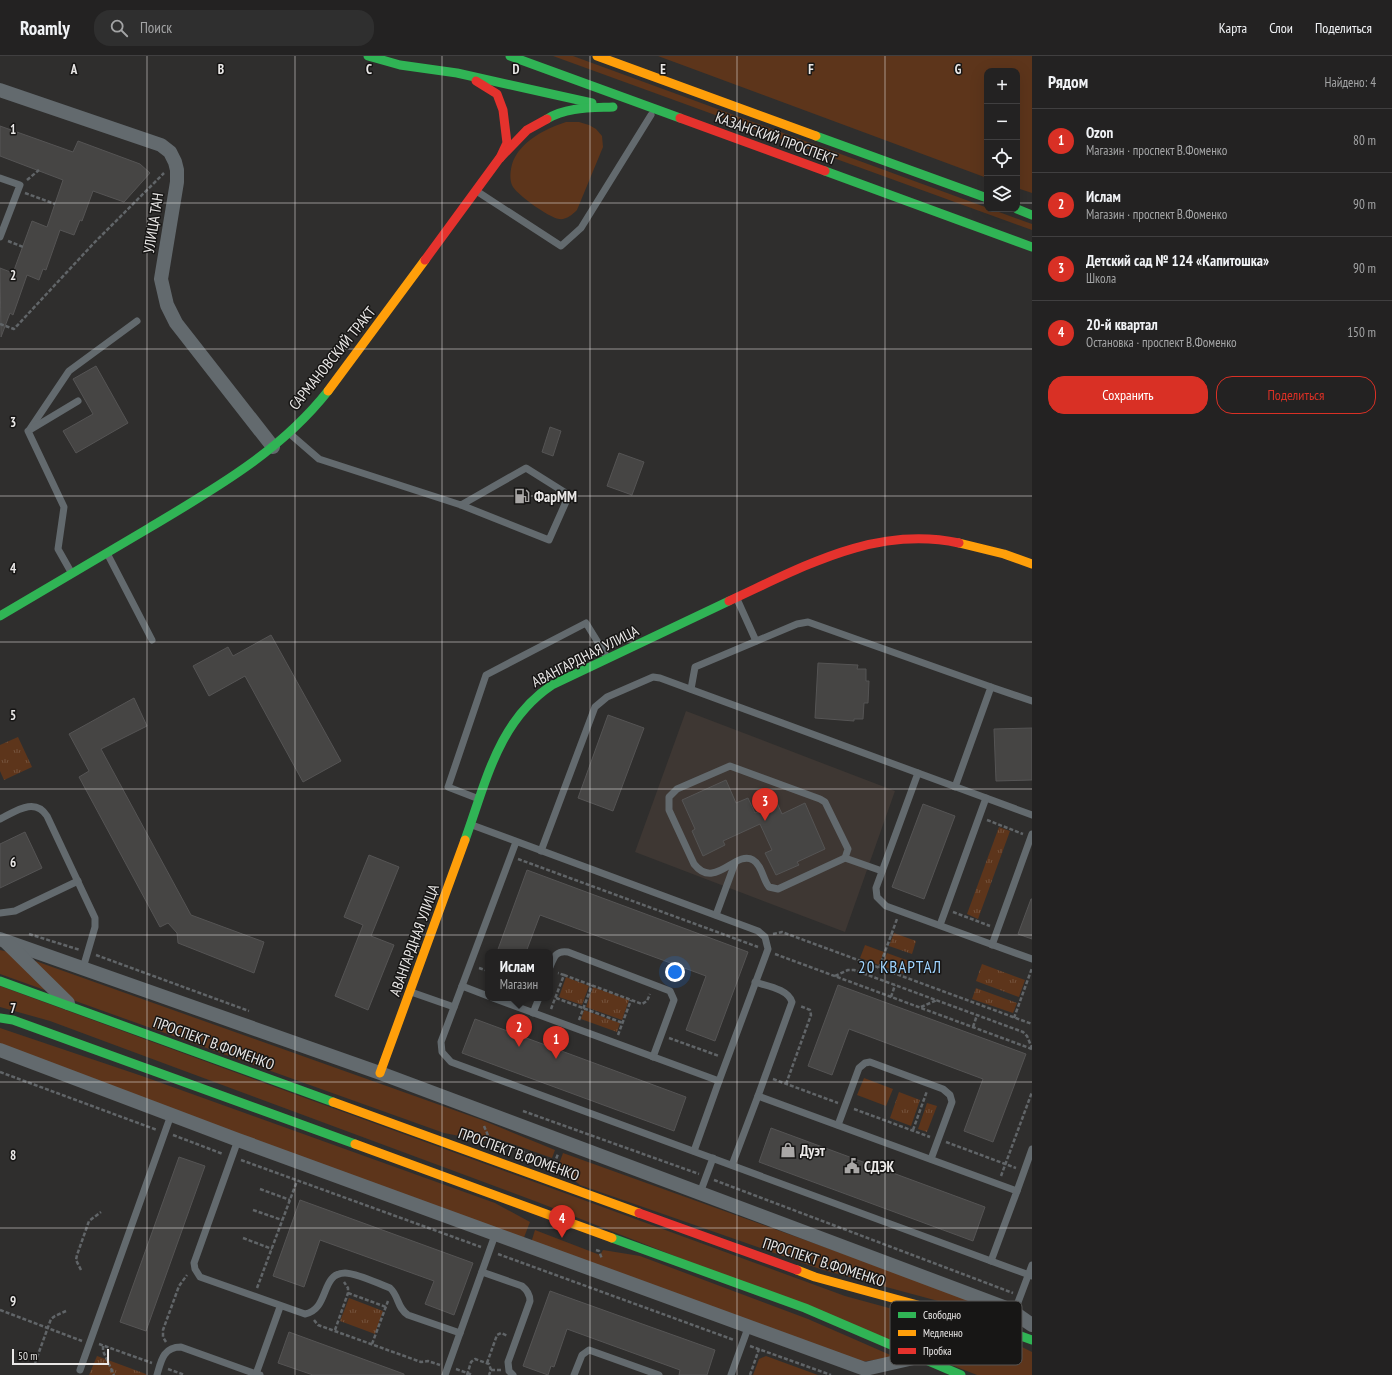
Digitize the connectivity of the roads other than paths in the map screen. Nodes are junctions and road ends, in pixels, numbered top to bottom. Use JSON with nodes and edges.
{"nodes":[{"id":1,"x":368,"y":56,"type":"edge"},
{"id":2,"x":510,"y":56,"type":"edge"},
{"id":3,"x":597,"y":56,"type":"edge"},
{"id":4,"x":457,"y":74,"type":"junction"},
{"id":5,"x":0,"y":90,"type":"edge"},
{"id":6,"x":636,"y":112,"type":"dead end"},
{"id":7,"x":651,"y":115,"type":"junction"},
{"id":8,"x":706,"y":127,"type":"junction"},
{"id":9,"x":499,"y":159,"type":"junction"},
{"id":10,"x":0,"y":178,"type":"edge"},
{"id":11,"x":476,"y":191,"type":"junction"},
{"id":12,"x":984,"y":197,"type":"edge"},
{"id":13,"x":1020,"y":210,"type":"edge"},
{"id":14,"x":1032,"y":215,"type":"edge"},
{"id":15,"x":3,"y":239,"type":"edge"},
{"id":16,"x":1032,"y":247,"type":"edge"},
{"id":17,"x":137,"y":321,"type":"dead end"},
{"id":18,"x":78,"y":401,"type":"dead end"},
{"id":19,"x":28,"y":431,"type":"junction"},
{"id":20,"x":288,"y":432,"type":"junction"},
{"id":21,"x":273,"y":447,"type":"junction"},
{"id":22,"x":461,"y":505,"type":"junction"},
{"id":23,"x":107,"y":553,"type":"junction"},
{"id":24,"x":1032,"y":564,"type":"edge"},
{"id":25,"x":72,"y":574,"type":"junction"},
{"id":26,"x":736,"y":598,"type":"junction"},
{"id":27,"x":0,"y":616,"type":"edge"},
{"id":28,"x":152,"y":640,"type":"dead end"},
{"id":29,"x":756,"y":641,"type":"junction"},
{"id":30,"x":608,"y":659,"type":"junction"},
{"id":31,"x":991,"y":687,"type":"junction"},
{"id":32,"x":691,"y":689,"type":"junction"},
{"id":33,"x":1032,"y":701,"type":"edge"},
{"id":34,"x":918,"y":773,"type":"junction"},
{"id":35,"x":955,"y":787,"type":"junction"},
{"id":36,"x":986,"y":798,"type":"junction"},
{"id":37,"x":480,"y":799,"type":"junction"},
{"id":38,"x":1032,"y":815,"type":"edge"},
{"id":39,"x":0,"y":819,"type":"edge"},
{"id":40,"x":471,"y":825,"type":"junction"},
{"id":41,"x":1032,"y":835,"type":"edge"},
{"id":42,"x":516,"y":842,"type":"junction"},
{"id":43,"x":541,"y":851,"type":"junction"},
{"id":44,"x":846,"y":858,"type":"junction"},
{"id":45,"x":735,"y":863,"type":"junction"},
{"id":46,"x":882,"y":871,"type":"junction"},
{"id":47,"x":78,"y":881,"type":"junction"},
{"id":48,"x":0,"y":912,"type":"edge"},
{"id":49,"x":716,"y":915,"type":"junction"},
{"id":50,"x":940,"y":925,"type":"junction"},
{"id":51,"x":2,"y":939,"type":"edge"},
{"id":52,"x":992,"y":944,"type":"junction"},
{"id":53,"x":553,"y":959,"type":"edge"},
{"id":54,"x":1032,"y":960,"type":"edge"},
{"id":55,"x":83,"y":968,"type":"junction"},
{"id":56,"x":0,"y":981,"type":"edge"},
{"id":57,"x":756,"y":982,"type":"junction"},
{"id":58,"x":462,"y":986,"type":"junction"},
{"id":59,"x":410,"y":991,"type":"junction"},
{"id":60,"x":485,"y":995,"type":"edge"},
{"id":61,"x":501,"y":1001,"type":"edge"},
{"id":62,"x":538,"y":1001,"type":"edge"},
{"id":63,"x":69,"y":1005,"type":"junction"},
{"id":64,"x":454,"y":1008,"type":"junction"},
{"id":65,"x":533,"y":1013,"type":"junction"},
{"id":66,"x":0,"y":1018,"type":"edge"},
{"id":67,"x":0,"y":1050,"type":"edge"},
{"id":68,"x":653,"y":1057,"type":"junction"},
{"id":69,"x":380,"y":1073,"type":"junction"},
{"id":70,"x":719,"y":1081,"type":"junction"},
{"id":71,"x":758,"y":1096,"type":"junction"},
{"id":72,"x":171,"y":1115,"type":"junction"},
{"id":73,"x":838,"y":1125,"type":"junction"},
{"id":74,"x":238,"y":1140,"type":"junction"},
{"id":75,"x":1032,"y":1149,"type":"edge"},
{"id":76,"x":694,"y":1151,"type":"junction"},
{"id":77,"x":713,"y":1158,"type":"junction"},
{"id":78,"x":930,"y":1159,"type":"junction"},
{"id":79,"x":732,"y":1165,"type":"junction"},
{"id":80,"x":1017,"y":1191,"type":"junction"},
{"id":81,"x":700,"y":1193,"type":"junction"},
{"id":82,"x":495,"y":1235,"type":"junction"},
{"id":83,"x":991,"y":1261,"type":"junction"},
{"id":84,"x":1032,"y":1265,"type":"edge"},
{"id":85,"x":482,"y":1272,"type":"junction"},
{"id":86,"x":1030,"y":1275,"type":"edge"},
{"id":87,"x":903,"y":1301,"type":"edge"},
{"id":88,"x":988,"y":1301,"type":"edge"},
{"id":89,"x":1019,"y":1301,"type":"edge"},
{"id":90,"x":280,"y":1307,"type":"junction"},
{"id":91,"x":1022,"y":1318,"type":"edge"},
{"id":92,"x":1032,"y":1325,"type":"edge"},
{"id":93,"x":748,"y":1328,"type":"junction"},
{"id":94,"x":460,"y":1333,"type":"junction"},
{"id":95,"x":1022,"y":1336,"type":"edge"},
{"id":96,"x":1032,"y":1340,"type":"edge"},
{"id":97,"x":890,"y":1345,"type":"edge"},
{"id":98,"x":890,"y":1363,"type":"edge"},
{"id":99,"x":937,"y":1365,"type":"edge"},
{"id":100,"x":80,"y":1370,"type":"dead end"},
{"id":101,"x":446,"y":1371,"type":"edge"},
{"id":102,"x":258,"y":1374,"type":"edge"},
{"id":103,"x":157,"y":1375,"type":"edge"},
{"id":104,"x":513,"y":1375,"type":"edge"},
{"id":105,"x":574,"y":1375,"type":"edge"},
{"id":106,"x":659,"y":1375,"type":"edge"},
{"id":107,"x":732,"y":1375,"type":"edge"},
{"id":108,"x":961,"y":1375,"type":"edge"}],
"edges":[{"from":1,"to":4,"type":"main road"},
{"from":2,"to":8,"type":"main road","name":"КАЗАНСКИЙ ПРОСПЕКТ"},
{"from":3,"to":12,"type":"main road","name":"КАЗАНСКИЙ ПРОСПЕКТ"},
{"from":4,"to":9,"type":"main road","name":"САРМАНОВСКИЙ ТРАКТ"},
{"from":4,"to":9,"type":"main road","name":"САРМАНОВСКИЙ ТРАКТ"},
{"from":5,"to":21,"type":"street","name":"УЛИЦА ТАН"},
{"from":6,"to":7,"type":"main road"},
{"from":7,"to":8,"type":"main road"},
{"from":7,"to":11,"type":"lane"},
{"from":8,"to":16,"type":"main road","name":"КАЗАНСКИЙ ПРОСПЕКТ"},
{"from":9,"to":11,"type":"main road","name":"САРМАНОВСКИЙ ТРАКТ"},
{"from":10,"to":15,"type":"lane"},
{"from":11,"to":20,"type":"main road","name":"САРМАНОВСКИЙ ТРАКТ"},
{"from":13,"to":14,"type":"main road"},
{"from":17,"to":19,"type":"lane"},
{"from":18,"to":19,"type":"lane"},
{"from":19,"to":25,"type":"lane"},
{"from":20,"to":21,"type":"main road","name":"САРМАНОВСКИЙ ТРАКТ"},
{"from":20,"to":22,"type":"lane"},
{"from":21,"to":23,"type":"main road","name":"САРМАНОВСКИЙ ТРАКТ"},
{"from":22,"to":22,"type":"lane"},
{"from":23,"to":25,"type":"main road","name":"САРМАНОВСКИЙ ТРАКТ"},
{"from":23,"to":28,"type":"lane"},
{"from":24,"to":26,"type":"main road","name":"АВАНГАРДНАЯ УЛИЦА"},
{"from":25,"to":27,"type":"main road","name":"САРМАНОВСКИЙ ТРАКТ"},
{"from":26,"to":29,"type":"lane"},
{"from":26,"to":30,"type":"main road","name":"АВАНГАРДНАЯ УЛИЦА"},
{"from":29,"to":31,"type":"lane"},
{"from":29,"to":32,"type":"lane"},
{"from":30,"to":37,"type":"main road","name":"АВАНГАРДНАЯ УЛИЦА"},
{"from":30,"to":37,"type":"lane"},
{"from":31,"to":33,"type":"lane"},
{"from":31,"to":35,"type":"lane"},
{"from":32,"to":34,"type":"lane"},
{"from":32,"to":43,"type":"lane"},
{"from":34,"to":35,"type":"lane"},
{"from":34,"to":46,"type":"lane"},
{"from":35,"to":36,"type":"lane"},
{"from":36,"to":38,"type":"lane"},
{"from":36,"to":50,"type":"lane"},
{"from":37,"to":40,"type":"main road","name":"АВАНГАРДНАЯ УЛИЦА"},
{"from":39,"to":47,"type":"lane"},
{"from":40,"to":42,"type":"lane"},
{"from":40,"to":59,"type":"main road","name":"АВАНГАРДНАЯ УЛИЦА"},
{"from":41,"to":52,"type":"lane"},
{"from":42,"to":43,"type":"lane"},
{"from":42,"to":58,"type":"lane"},
{"from":43,"to":49,"type":"lane"},
{"from":44,"to":45,"type":"lane"},
{"from":44,"to":45,"type":"lane"},
{"from":44,"to":46,"type":"lane"},
{"from":45,"to":49,"type":"lane"},
{"from":46,"to":50,"type":"lane"},
{"from":47,"to":48,"type":"lane"},
{"from":47,"to":55,"type":"lane"},
{"from":49,"to":57,"type":"lane"},
{"from":50,"to":52,"type":"lane"},
{"from":51,"to":55,"type":"street"},
{"from":51,"to":63,"type":"street"},
{"from":52,"to":54,"type":"lane"},
{"from":53,"to":68,"type":"lane"},
{"from":55,"to":69,"type":"street"},
{"from":56,"to":63,"type":"main road","name":"ПРОСПЕКТ В.ФОМЕНКО"},
{"from":57,"to":70,"type":"lane"},
{"from":57,"to":71,"type":"lane"},
{"from":58,"to":60,"type":"lane"},
{"from":58,"to":64,"type":"lane"},
{"from":59,"to":64,"type":"lane"},
{"from":59,"to":69,"type":"main road","name":"АВАНГАРДНАЯ УЛИЦА"},
{"from":61,"to":65,"type":"lane"},
{"from":62,"to":65,"type":"lane"},
{"from":63,"to":87,"type":"main road","name":"ПРОСПЕКТ В.ФОМЕНКО"},
{"from":64,"to":76,"type":"lane"},
{"from":65,"to":68,"type":"lane"},
{"from":66,"to":97,"type":"main road"},
{"from":67,"to":72,"type":"street"},
{"from":68,"to":70,"type":"lane"},
{"from":69,"to":81,"type":"street"},
{"from":70,"to":76,"type":"lane"},
{"from":71,"to":73,"type":"lane"},
{"from":71,"to":79,"type":"lane"},
{"from":72,"to":74,"type":"street"},
{"from":72,"to":100,"type":"lane"},
{"from":73,"to":78,"type":"lane"},
{"from":73,"to":78,"type":"lane"},
{"from":74,"to":82,"type":"street"},
{"from":74,"to":90,"type":"lane"},
{"from":75,"to":80,"type":"lane"},
{"from":76,"to":77,"type":"lane"},
{"from":77,"to":79,"type":"lane"},
{"from":77,"to":81,"type":"lane"},
{"from":78,"to":80,"type":"lane"},
{"from":79,"to":83,"type":"lane"},
{"from":80,"to":83,"type":"lane"},
{"from":81,"to":88,"type":"street"},
{"from":82,"to":85,"type":"lane"},
{"from":82,"to":93,"type":"street"},
{"from":83,"to":86,"type":"lane"},
{"from":84,"to":86,"type":"lane"},
{"from":85,"to":94,"type":"lane"},
{"from":85,"to":104,"type":"lane"},
{"from":86,"to":89,"type":"lane"},
{"from":90,"to":94,"type":"lane"},
{"from":90,"to":102,"type":"lane"},
{"from":91,"to":92,"type":"street"},
{"from":93,"to":98,"type":"street"},
{"from":93,"to":107,"type":"lane"},
{"from":94,"to":101,"type":"lane"},
{"from":95,"to":96,"type":"main road","name":"ПРОСПЕКТ В.ФОМЕНКО"},
{"from":99,"to":108,"type":"main road"},
{"from":102,"to":103,"type":"lane"},
{"from":105,"to":106,"type":"lane"}]}
